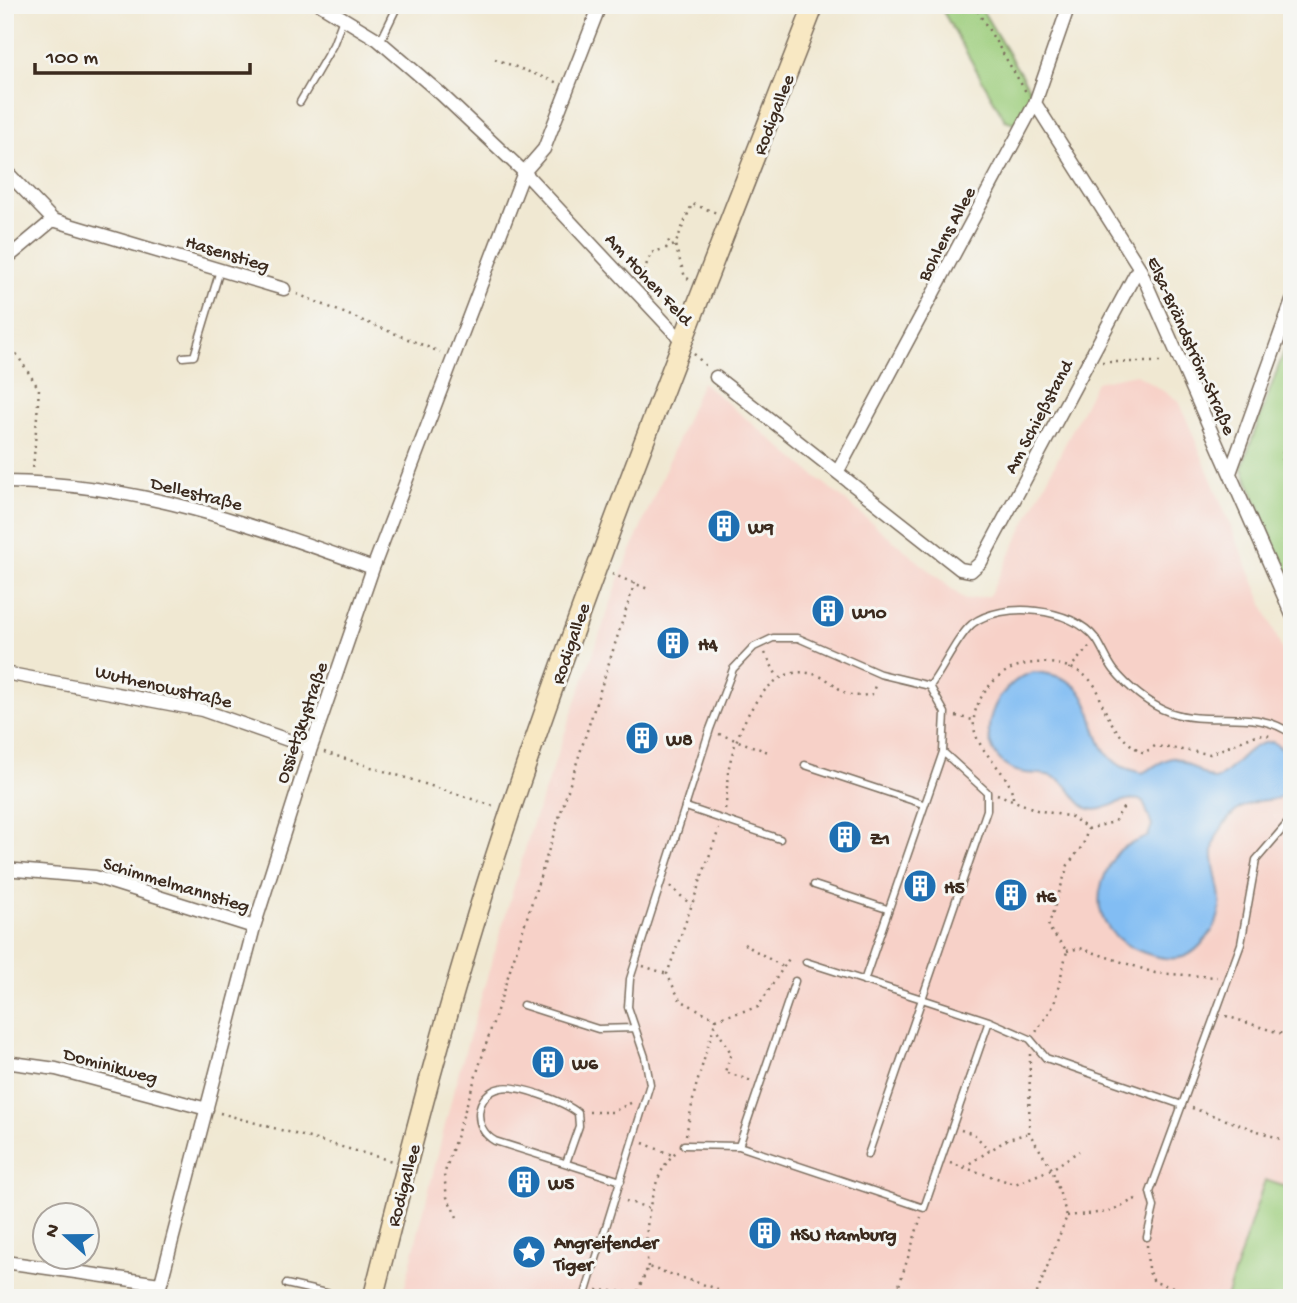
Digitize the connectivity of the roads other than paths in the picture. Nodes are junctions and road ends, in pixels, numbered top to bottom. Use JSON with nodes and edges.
{"nodes":[{"id":1,"x":321,"y":5,"type":"edge"},
{"id":2,"x":398,"y":5,"type":"edge"},
{"id":3,"x":600,"y":5,"type":"edge"},
{"id":4,"x":814,"y":5,"type":"edge"},
{"id":5,"x":1069,"y":5,"type":"edge"},
{"id":6,"x":343,"y":19,"type":"junction"},
{"id":7,"x":380,"y":42,"type":"junction"},
{"id":8,"x":300,"y":102,"type":"dead end"},
{"id":9,"x":1035,"y":103,"type":"junction"},
{"id":10,"x":5,"y":170,"type":"edge"},
{"id":11,"x":524,"y":172,"type":"junction"},
{"id":12,"x":53,"y":220,"type":"junction"},
{"id":13,"x":5,"y":260,"type":"edge"},
{"id":14,"x":1139,"y":267,"type":"junction"},
{"id":15,"x":220,"y":270,"type":"junction"},
{"id":16,"x":284,"y":289,"type":"road end"},
{"id":17,"x":1292,"y":301,"type":"edge"},
{"id":18,"x":683,"y":342,"type":"junction"},
{"id":19,"x":183,"y":357,"type":"dead end"},
{"id":20,"x":716,"y":377,"type":"road end"},
{"id":21,"x":838,"y":471,"type":"junction"},
{"id":22,"x":1230,"y":473,"type":"junction"},
{"id":23,"x":5,"y":482,"type":"edge"},
{"id":24,"x":373,"y":568,"type":"junction"},
{"id":25,"x":1292,"y":615,"type":"edge"},
{"id":26,"x":5,"y":673,"type":"edge"},
{"id":27,"x":930,"y":685,"type":"junction"},
{"id":28,"x":1292,"y":734,"type":"edge"},
{"id":29,"x":311,"y":748,"type":"junction"},
{"id":30,"x":943,"y":752,"type":"junction"},
{"id":31,"x":805,"y":765,"type":"dead end"},
{"id":32,"x":923,"y":804,"type":"junction"},
{"id":33,"x":686,"y":807,"type":"junction"},
{"id":34,"x":1292,"y":818,"type":"edge"},
{"id":35,"x":780,"y":839,"type":"dead end"},
{"id":36,"x":5,"y":869,"type":"edge"},
{"id":37,"x":814,"y":885,"type":"dead end"},
{"id":38,"x":887,"y":909,"type":"junction"},
{"id":39,"x":254,"y":928,"type":"junction"},
{"id":40,"x":806,"y":962,"type":"dead end"},
{"id":41,"x":795,"y":981,"type":"dead end"},
{"id":42,"x":864,"y":981,"type":"junction"},
{"id":43,"x":922,"y":999,"type":"junction"},
{"id":44,"x":523,"y":1005,"type":"dead end"},
{"id":45,"x":989,"y":1021,"type":"junction"},
{"id":46,"x":634,"y":1028,"type":"junction"},
{"id":47,"x":5,"y":1062,"type":"edge"},
{"id":48,"x":1182,"y":1105,"type":"junction"},
{"id":49,"x":207,"y":1109,"type":"junction"},
{"id":50,"x":684,"y":1145,"type":"road end"},
{"id":51,"x":739,"y":1146,"type":"junction"},
{"id":52,"x":868,"y":1155,"type":"dead end"},
{"id":53,"x":566,"y":1163,"type":"junction"},
{"id":54,"x":621,"y":1181,"type":"junction"},
{"id":55,"x":1147,"y":1237,"type":"road end"},
{"id":56,"x":5,"y":1262,"type":"edge"},
{"id":57,"x":160,"y":1284,"type":"junction"},
{"id":58,"x":286,"y":1284,"type":"dead end"},
{"id":59,"x":157,"y":1298,"type":"edge"},
{"id":60,"x":348,"y":1298,"type":"edge"},
{"id":61,"x":373,"y":1298,"type":"edge"},
{"id":62,"x":584,"y":1298,"type":"edge"}],
"edges":[{"from":1,"to":6,"type":"street","name":"Am Hohen Feld"},
{"from":2,"to":7,"type":"lane"},
{"from":3,"to":11,"type":"street","name":"Ossietzkystraße"},
{"from":4,"to":18,"type":"main road","name":"Rodigallee"},
{"from":5,"to":9,"type":"street","name":"Bohlens Allee"},
{"from":6,"to":7,"type":"street","name":"Am Hohen Feld"},
{"from":6,"to":8,"type":"lane"},
{"from":7,"to":11,"type":"street","name":"Am Hohen Feld"},
{"from":9,"to":14,"type":"street","name":"Elsa-Brändström-Straße"},
{"from":9,"to":21,"type":"street","name":"Bohlens Allee"},
{"from":10,"to":12,"type":"street","name":"Hasenstieg"},
{"from":11,"to":18,"type":"street","name":"Am Hohen Feld"},
{"from":11,"to":24,"type":"street","name":"Ossietzkystraße"},
{"from":12,"to":13,"type":"street"},
{"from":12,"to":15,"type":"street","name":"Hasenstieg"},
{"from":14,"to":21,"type":"street","name":"Am Schießstand"},
{"from":14,"to":22,"type":"street","name":"Elsa-Brändström-Straße"},
{"from":15,"to":16,"type":"street","name":"Hasenstieg"},
{"from":15,"to":19,"type":"lane"},
{"from":17,"to":22,"type":"street"},
{"from":18,"to":61,"type":"main road","name":"Rodigallee"},
{"from":20,"to":21,"type":"street"},
{"from":22,"to":25,"type":"street","name":"Elsa-Brändström-Straße"},
{"from":23,"to":24,"type":"street","name":"Dellestraße"},
{"from":24,"to":29,"type":"street","name":"Ossietzkystraße"},
{"from":26,"to":29,"type":"street","name":"Wuthenowstraße"},
{"from":27,"to":28,"type":"lane"},
{"from":27,"to":30,"type":"lane"},
{"from":27,"to":33,"type":"lane"},
{"from":29,"to":39,"type":"street","name":"Ossietzkystraße"},
{"from":30,"to":32,"type":"lane"},
{"from":30,"to":43,"type":"lane"},
{"from":31,"to":32,"type":"lane"},
{"from":32,"to":38,"type":"lane"},
{"from":33,"to":35,"type":"lane"},
{"from":33,"to":46,"type":"lane"},
{"from":34,"to":48,"type":"lane"},
{"from":36,"to":39,"type":"street","name":"Schimmelmannstieg"},
{"from":37,"to":38,"type":"lane"},
{"from":38,"to":42,"type":"lane"},
{"from":39,"to":49,"type":"street","name":"Ossietzkystraße"},
{"from":40,"to":42,"type":"lane"},
{"from":41,"to":51,"type":"lane"},
{"from":42,"to":43,"type":"lane"},
{"from":43,"to":45,"type":"lane"},
{"from":43,"to":52,"type":"lane"},
{"from":44,"to":46,"type":"lane"},
{"from":45,"to":48,"type":"lane"},
{"from":45,"to":51,"type":"lane"},
{"from":46,"to":54,"type":"lane"},
{"from":47,"to":49,"type":"street","name":"Dominikweg"},
{"from":48,"to":55,"type":"lane"},
{"from":49,"to":57,"type":"street","name":"Ossietzkystraße"},
{"from":50,"to":51,"type":"lane"},
{"from":53,"to":53,"type":"lane"},
{"from":53,"to":54,"type":"lane"},
{"from":54,"to":62,"type":"lane"},
{"from":56,"to":57,"type":"street"},
{"from":57,"to":59,"type":"street","name":"Ossietzkystraße"},
{"from":58,"to":60,"type":"lane"}]}
